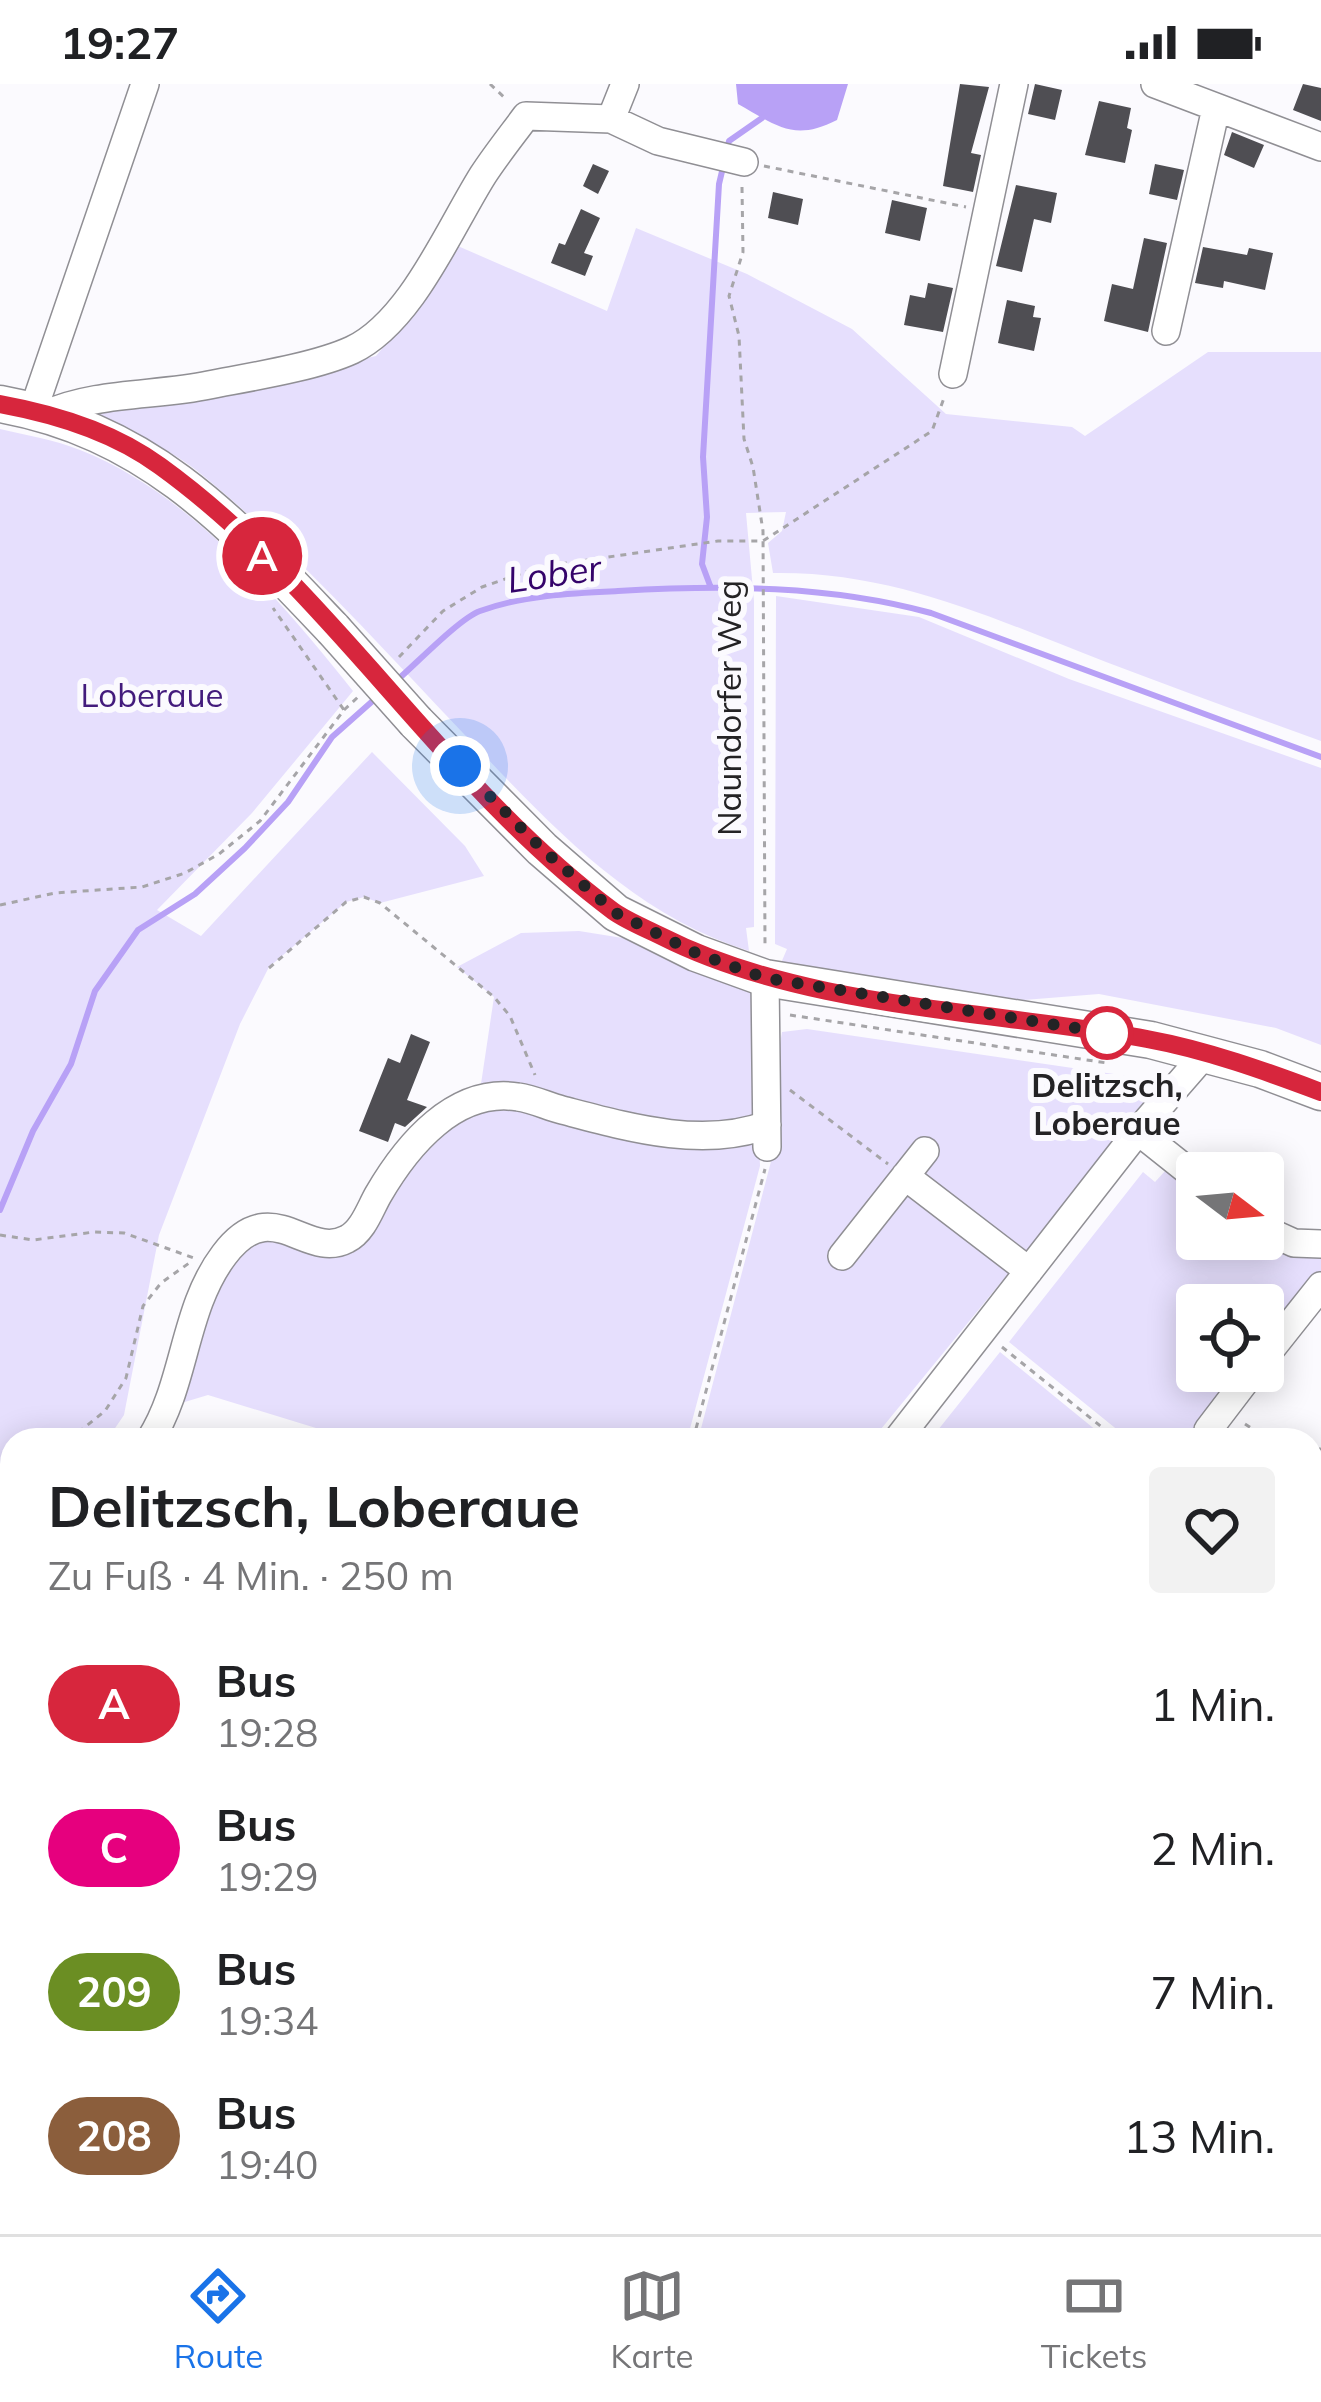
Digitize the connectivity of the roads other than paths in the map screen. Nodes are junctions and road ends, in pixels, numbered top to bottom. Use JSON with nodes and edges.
{"nodes":[{"id":1,"x":145,"y":84,"type":"edge"},
{"id":2,"x":625,"y":84,"type":"edge"},
{"id":3,"x":1014,"y":84,"type":"edge"},
{"id":4,"x":1155,"y":84,"type":"edge"},
{"id":5,"x":1216,"y":107,"type":"junction"},
{"id":6,"x":611,"y":119,"type":"junction"},
{"id":7,"x":1321,"y":147,"type":"edge"},
{"id":8,"x":731,"y":159,"type":"road end"},
{"id":9,"x":1166,"y":332,"type":"dead end"},
{"id":10,"x":953,"y":374,"type":"road end"},
{"id":11,"x":27,"y":410,"type":"edge"},
{"id":12,"x":765,"y":995,"type":"junction"},
{"id":13,"x":1205,"y":1054,"type":"junction"},
{"id":14,"x":1321,"y":1092,"type":"edge"},
{"id":15,"x":1138,"y":1130,"type":"junction"},
{"id":16,"x":925,"y":1151,"type":"dead end"},
{"id":17,"x":1176,"y":1161,"type":"edge"},
{"id":18,"x":905,"y":1176,"type":"junction"},
{"id":19,"x":1284,"y":1238,"type":"edge"},
{"id":20,"x":1321,"y":1244,"type":"edge"},
{"id":21,"x":842,"y":1256,"type":"dead end"},
{"id":22,"x":1029,"y":1271,"type":"junction"},
{"id":23,"x":1321,"y":1286,"type":"edge"},
{"id":24,"x":1284,"y":1333,"type":"edge"},
{"id":25,"x":1237,"y":1392,"type":"edge"},
{"id":26,"x":1216,"y":1419,"type":"road end"},
{"id":27,"x":158,"y":1428,"type":"edge"},
{"id":28,"x":906,"y":1428,"type":"edge"}],
"edges":[{"from":1,"to":11,"type":"street"},
{"from":2,"to":6,"type":"street"},
{"from":3,"to":10,"type":"street"},
{"from":4,"to":5,"type":"street"},
{"from":5,"to":7,"type":"street"},
{"from":5,"to":9,"type":"street"},
{"from":6,"to":8,"type":"street"},
{"from":6,"to":11,"type":"street"},
{"from":11,"to":12,"type":"main road","bridge":true},
{"from":12,"to":13,"type":"main road"},
{"from":12,"to":27,"type":"street"},
{"from":13,"to":14,"type":"main road"},
{"from":13,"to":15,"type":"street"},
{"from":15,"to":17,"type":"street"},
{"from":15,"to":22,"type":"street"},
{"from":16,"to":18,"type":"street"},
{"from":18,"to":21,"type":"street"},
{"from":18,"to":22,"type":"street"},
{"from":19,"to":20,"type":"street"},
{"from":22,"to":28,"type":"street"},
{"from":23,"to":24,"type":"street"},
{"from":25,"to":26,"type":"street"}]}
